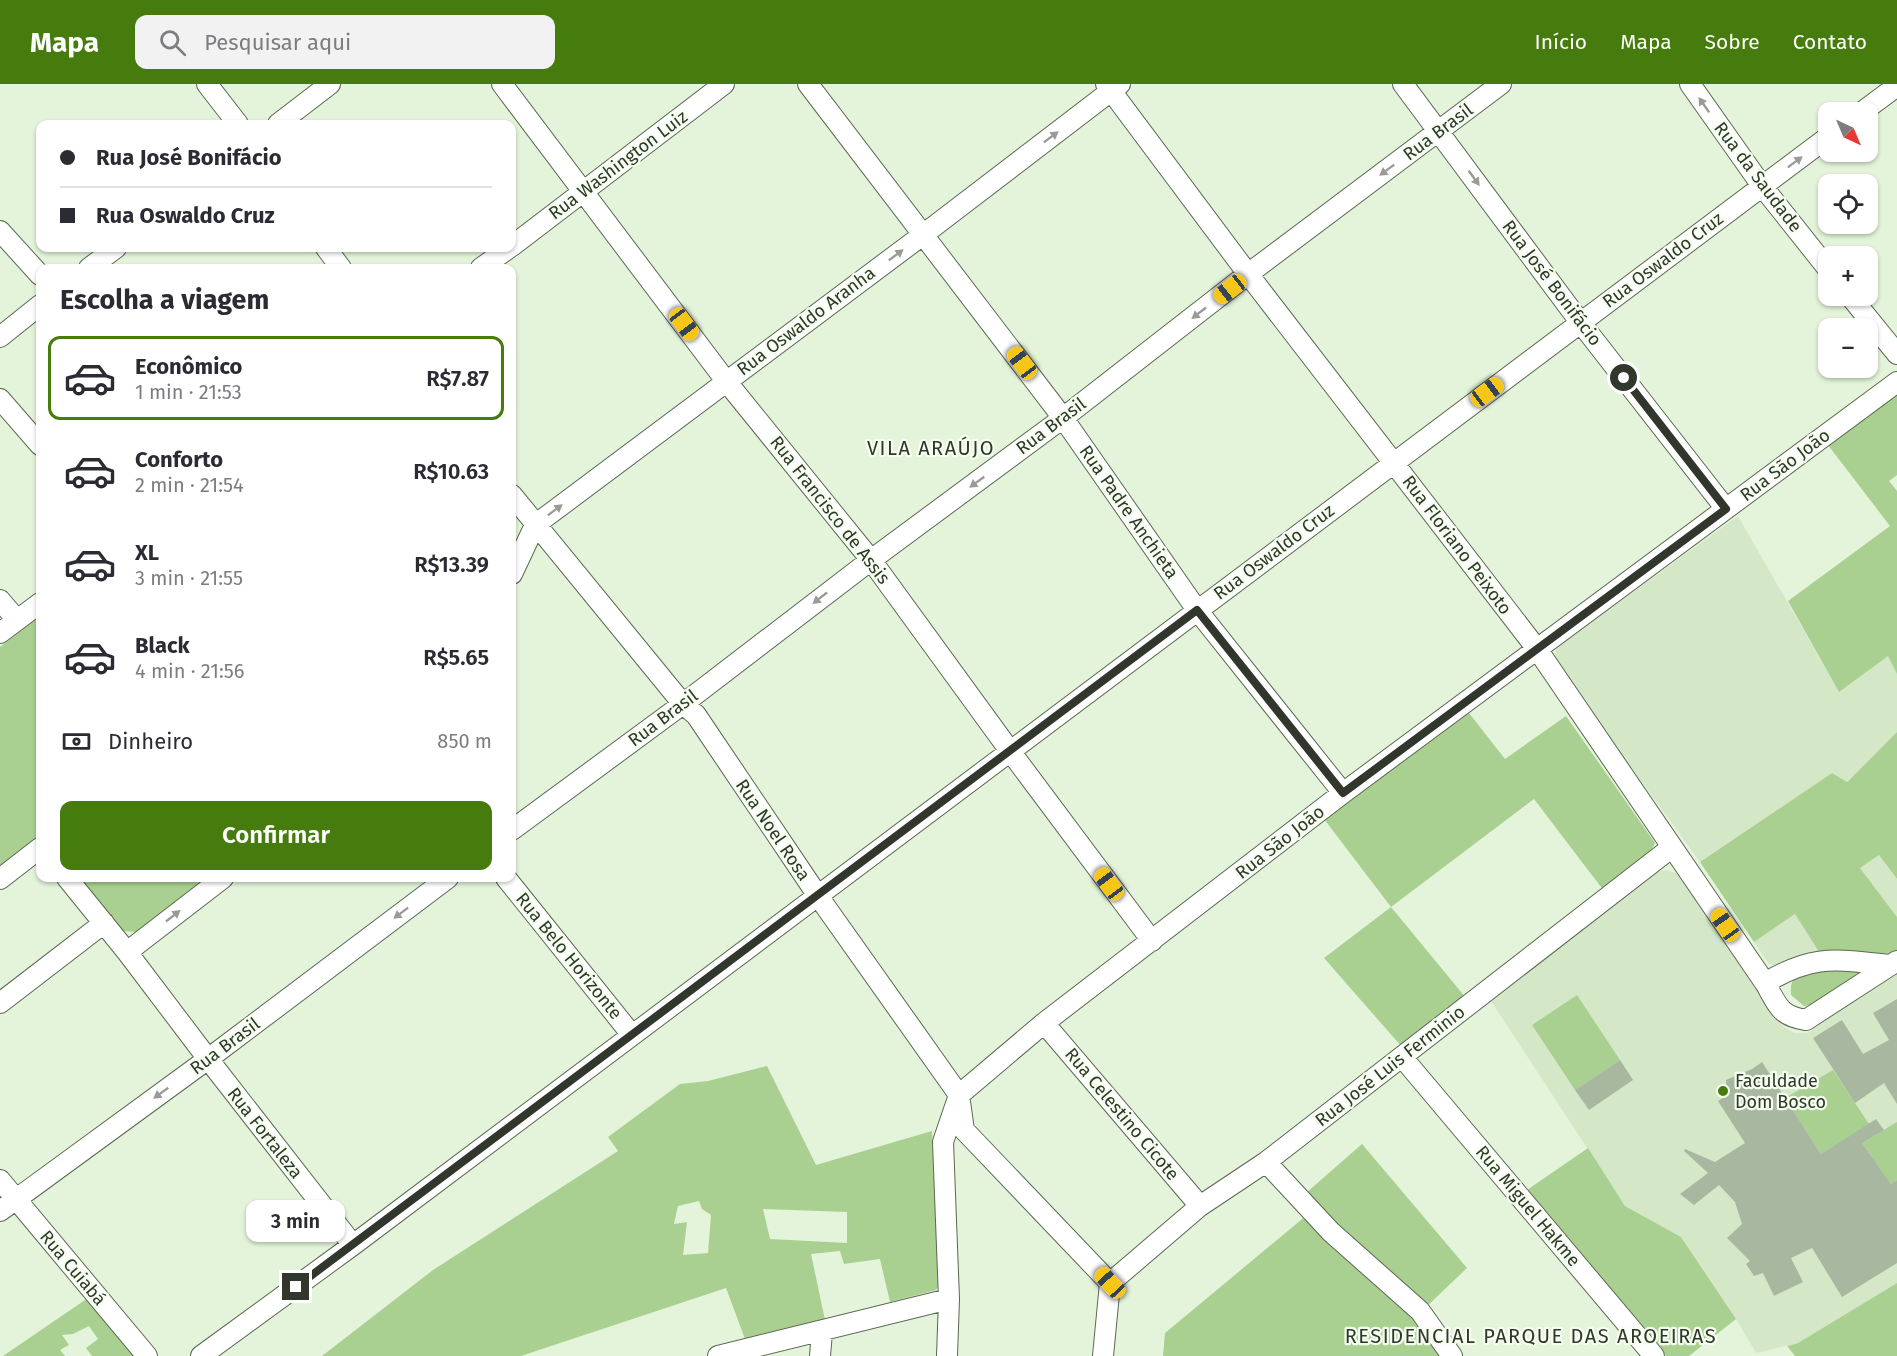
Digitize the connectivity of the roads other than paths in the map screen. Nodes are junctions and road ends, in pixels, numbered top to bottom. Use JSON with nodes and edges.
{"nodes":[{"id":1,"x":207,"y":84,"type":"edge"},
{"id":2,"x":330,"y":84,"type":"edge"},
{"id":3,"x":502,"y":84,"type":"edge"},
{"id":4,"x":724,"y":84,"type":"edge"},
{"id":5,"x":808,"y":84,"type":"edge"},
{"id":6,"x":1403,"y":84,"type":"edge"},
{"id":7,"x":1501,"y":84,"type":"edge"},
{"id":8,"x":1690,"y":84,"type":"edge"},
{"id":9,"x":1113,"y":86,"type":"edge"},
{"id":10,"x":1897,"y":86,"type":"edge"},
{"id":11,"x":1875,"y":102,"type":"edge"},
{"id":12,"x":235,"y":120,"type":"edge"},
{"id":13,"x":283,"y":120,"type":"edge"},
{"id":14,"x":1439,"y":131,"type":"junction"},
{"id":15,"x":1818,"y":144,"type":"edge"},
{"id":16,"x":1762,"y":186,"type":"junction"},
{"id":17,"x":584,"y":192,"type":"junction"},
{"id":18,"x":0,"y":231,"type":"edge"},
{"id":19,"x":924,"y":234,"type":"junction"},
{"id":20,"x":516,"y":243,"type":"edge"},
{"id":21,"x":110,"y":252,"type":"edge"},
{"id":22,"x":503,"y":252,"type":"edge"},
{"id":23,"x":1818,"y":256,"type":"edge"},
{"id":24,"x":94,"y":264,"type":"edge"},
{"id":25,"x":487,"y":264,"type":"edge"},
{"id":26,"x":36,"y":271,"type":"edge"},
{"id":27,"x":1248,"y":274,"type":"junction"},
{"id":28,"x":1858,"y":306,"type":"edge"},
{"id":29,"x":36,"y":308,"type":"edge"},
{"id":30,"x":1580,"y":322,"type":"junction"},
{"id":31,"x":0,"y":337,"type":"edge"},
{"id":32,"x":1897,"y":354,"type":"edge"},
{"id":33,"x":726,"y":381,"type":"junction"},
{"id":34,"x":1897,"y":382,"type":"edge"},
{"id":35,"x":0,"y":399,"type":"edge"},
{"id":36,"x":1063,"y":418,"type":"junction"},
{"id":37,"x":36,"y":441,"type":"edge"},
{"id":38,"x":1394,"y":462,"type":"junction"},
{"id":39,"x":516,"y":500,"type":"edge"},
{"id":40,"x":1726,"y":509,"type":"junction"},
{"id":41,"x":535,"y":525,"type":"junction"},
{"id":42,"x":871,"y":560,"type":"junction"},
{"id":43,"x":516,"y":565,"type":"edge"},
{"id":44,"x":0,"y":600,"type":"edge"},
{"id":45,"x":36,"y":606,"type":"edge"},
{"id":46,"x":1197,"y":610,"type":"junction"},
{"id":47,"x":17,"y":620,"type":"junction"},
{"id":48,"x":0,"y":633,"type":"edge"},
{"id":49,"x":1537,"y":649,"type":"junction"},
{"id":50,"x":683,"y":704,"type":"junction"},
{"id":51,"x":1010,"y":751,"type":"junction"},
{"id":52,"x":1343,"y":793,"type":"junction"},
{"id":53,"x":516,"y":827,"type":"edge"},
{"id":54,"x":1671,"y":848,"type":"junction"},
{"id":55,"x":36,"y":851,"type":"edge"},
{"id":56,"x":0,"y":879,"type":"edge"},
{"id":57,"x":70,"y":882,"type":"edge"},
{"id":58,"x":219,"y":882,"type":"edge"},
{"id":59,"x":443,"y":882,"type":"edge"},
{"id":60,"x":509,"y":882,"type":"edge"},
{"id":61,"x":818,"y":896,"type":"junction"},
{"id":62,"x":104,"y":923,"type":"junction"},
{"id":63,"x":1152,"y":941,"type":"junction"},
{"id":64,"x":127,"y":952,"type":"junction"},
{"id":65,"x":1894,"y":963,"type":"edge"},
{"id":66,"x":1765,"y":983,"type":"junction"},
{"id":67,"x":1,"y":1001,"type":"edge"},
{"id":68,"x":1044,"y":1023,"type":"junction"},
{"id":69,"x":632,"y":1035,"type":"junction"},
{"id":70,"x":1402,"y":1057,"type":"junction"},
{"id":71,"x":208,"y":1059,"type":"junction"},
{"id":72,"x":959,"y":1095,"type":"junction"},
{"id":73,"x":1266,"y":1162,"type":"junction"},
{"id":74,"x":0,"y":1180,"type":"edge"},
{"id":75,"x":8,"y":1205,"type":"edge"},
{"id":76,"x":1200,"y":1206,"type":"junction"},
{"id":77,"x":353,"y":1245,"type":"junction"},
{"id":78,"x":1110,"y":1283,"type":"junction"},
{"id":79,"x":949,"y":1299,"type":"junction"},
{"id":80,"x":822,"y":1332,"type":"junction"},
{"id":81,"x":147,"y":1356,"type":"edge"},
{"id":82,"x":201,"y":1356,"type":"edge"},
{"id":83,"x":718,"y":1356,"type":"edge"},
{"id":84,"x":820,"y":1356,"type":"edge"},
{"id":85,"x":946,"y":1356,"type":"edge"},
{"id":86,"x":1103,"y":1356,"type":"edge"},
{"id":87,"x":1452,"y":1356,"type":"edge"},
{"id":88,"x":1654,"y":1356,"type":"edge"}],
"edges":[{"from":1,"to":12,"type":"street"},
{"from":2,"to":13,"type":"street"},
{"from":3,"to":17,"type":"street","name":"Rua Francisco de Assis"},
{"from":4,"to":17,"type":"street","name":"Rua Washington Luiz"},
{"from":5,"to":19,"type":"street","name":"Rua Padre Anchieta"},
{"from":6,"to":14,"type":"street","name":"Rua José Bonifácio"},
{"from":7,"to":14,"type":"street","name":"Rua Brasil"},
{"from":16,"to":8,"type":"street","name":"Rua da Saudade","one_way":true},
{"from":19,"to":9,"type":"street","name":"Rua Oswaldo Aranha","one_way":true},
{"from":9,"to":27,"type":"street","name":"Rua Floriano Peixoto"},
{"from":10,"to":11,"type":"street"},
{"from":14,"to":27,"type":"street","name":"Rua Brasil","one_way":true},
{"from":14,"to":30,"type":"street","name":"Rua José Bonifácio","one_way":true},
{"from":16,"to":15,"type":"street","name":"Rua Oswaldo Cruz","one_way":true},
{"from":16,"to":23,"type":"street","name":"Rua da Saudade"},
{"from":16,"to":30,"type":"street","name":"Rua Oswaldo Cruz"},
{"from":17,"to":20,"type":"street","name":"Rua Washington Luiz"},
{"from":17,"to":33,"type":"street","name":"Rua Francisco de Assis"},
{"from":18,"to":26,"type":"street"},
{"from":33,"to":19,"type":"street","name":"Rua Oswaldo Aranha","one_way":true},
{"from":19,"to":36,"type":"street","name":"Rua Padre Anchieta"},
{"from":21,"to":24,"type":"street"},
{"from":22,"to":25,"type":"street","name":"Rua Washington Luiz"},
{"from":27,"to":36,"type":"street","name":"Rua Brasil","one_way":true},
{"from":27,"to":38,"type":"street","name":"Rua Floriano Peixoto"},
{"from":28,"to":32,"type":"street"},
{"from":29,"to":31,"type":"street"},
{"from":30,"to":38,"type":"street","name":"Rua Oswaldo Cruz"},
{"from":30,"to":40,"type":"street","name":"Rua José Bonifácio"},
{"from":41,"to":33,"type":"street","name":"Rua Oswaldo Aranha","one_way":true},
{"from":33,"to":42,"type":"street","name":"Rua Francisco de Assis"},
{"from":34,"to":40,"type":"street","name":"Rua São João"},
{"from":35,"to":37,"type":"street"},
{"from":36,"to":42,"type":"street","name":"Rua Brasil","one_way":true},
{"from":36,"to":46,"type":"street","name":"Rua Padre Anchieta"},
{"from":38,"to":46,"type":"street","name":"Rua Oswaldo Cruz"},
{"from":38,"to":49,"type":"street","name":"Rua Floriano Peixoto"},
{"from":39,"to":41,"type":"street","name":"Rua Noel Rosa"},
{"from":40,"to":49,"type":"street","name":"Rua São João"},
{"from":41,"to":43,"type":"street","name":"Rua Oswaldo Aranha"},
{"from":41,"to":50,"type":"street","name":"Rua Noel Rosa"},
{"from":42,"to":50,"type":"street","name":"Rua Brasil","one_way":true},
{"from":42,"to":51,"type":"street","name":"Rua Francisco de Assis"},
{"from":44,"to":47,"type":"street"},
{"from":45,"to":47,"type":"street"},
{"from":46,"to":51,"type":"street","name":"Rua Oswaldo Cruz"},
{"from":46,"to":52,"type":"street","name":"Rua Padre Anchieta"},
{"from":47,"to":48,"type":"street"},
{"from":49,"to":52,"type":"street","name":"Rua São João"},
{"from":49,"to":54,"type":"street","name":"Rua Floriano Peixoto"},
{"from":50,"to":53,"type":"street","name":"Rua Brasil"},
{"from":50,"to":61,"type":"street","name":"Rua Noel Rosa"},
{"from":51,"to":61,"type":"street","name":"Rua Oswaldo Cruz"},
{"from":51,"to":63,"type":"street","name":"Rua Francisco de Assis"},
{"from":52,"to":63,"type":"street","name":"Rua São João"},
{"from":54,"to":66,"type":"street","name":"Rua Floriano Peixoto"},
{"from":54,"to":70,"type":"street","name":"Rua José Luis Ferminio"},
{"from":55,"to":56,"type":"street"},
{"from":57,"to":62,"type":"street","name":"Rua Fortaleza"},
{"from":64,"to":58,"type":"street","one_way":true},
{"from":59,"to":71,"type":"street","name":"Rua Brasil","one_way":true},
{"from":60,"to":69,"type":"street","name":"Rua Belo Horizonte"},
{"from":61,"to":69,"type":"street","name":"Rua Oswaldo Cruz"},
{"from":61,"to":72,"type":"street","name":"Rua Noel Rosa"},
{"from":62,"to":64,"type":"street","name":"Rua Fortaleza"},
{"from":62,"to":67,"type":"street"},
{"from":63,"to":68,"type":"street","name":"Rua São João"},
{"from":64,"to":71,"type":"street","name":"Rua Fortaleza"},
{"from":65,"to":66,"type":"street"},
{"from":65,"to":66,"type":"street","name":"Rua Floriano Peixoto"},
{"from":68,"to":72,"type":"street","name":"Rua São João"},
{"from":68,"to":76,"type":"street","name":"Rua Celestino Cicote"},
{"from":69,"to":77,"type":"street","name":"Rua Oswaldo Cruz"},
{"from":70,"to":73,"type":"street","name":"Rua José Luis Ferminio"},
{"from":70,"to":88,"type":"street","name":"Rua Miguel Hakme"},
{"from":71,"to":75,"type":"street","name":"Rua Brasil","one_way":true},
{"from":71,"to":77,"type":"street","name":"Rua Fortaleza"},
{"from":72,"to":78,"type":"street","name":"Rua Noel Rosa"},
{"from":72,"to":79,"type":"street"},
{"from":73,"to":76,"type":"street","name":"Rua José Luis Ferminio"},
{"from":73,"to":87,"type":"street"},
{"from":74,"to":75,"type":"street","name":"Rua Cuiabá"},
{"from":75,"to":81,"type":"street","name":"Rua Cuiabá"},
{"from":76,"to":78,"type":"street","name":"Rua José Luis Ferminio"},
{"from":77,"to":82,"type":"street","name":"Rua Oswaldo Cruz"},
{"from":78,"to":86,"type":"street"},
{"from":79,"to":80,"type":"street"},
{"from":79,"to":85,"type":"street"},
{"from":80,"to":83,"type":"street"},
{"from":80,"to":84,"type":"street"}]}
